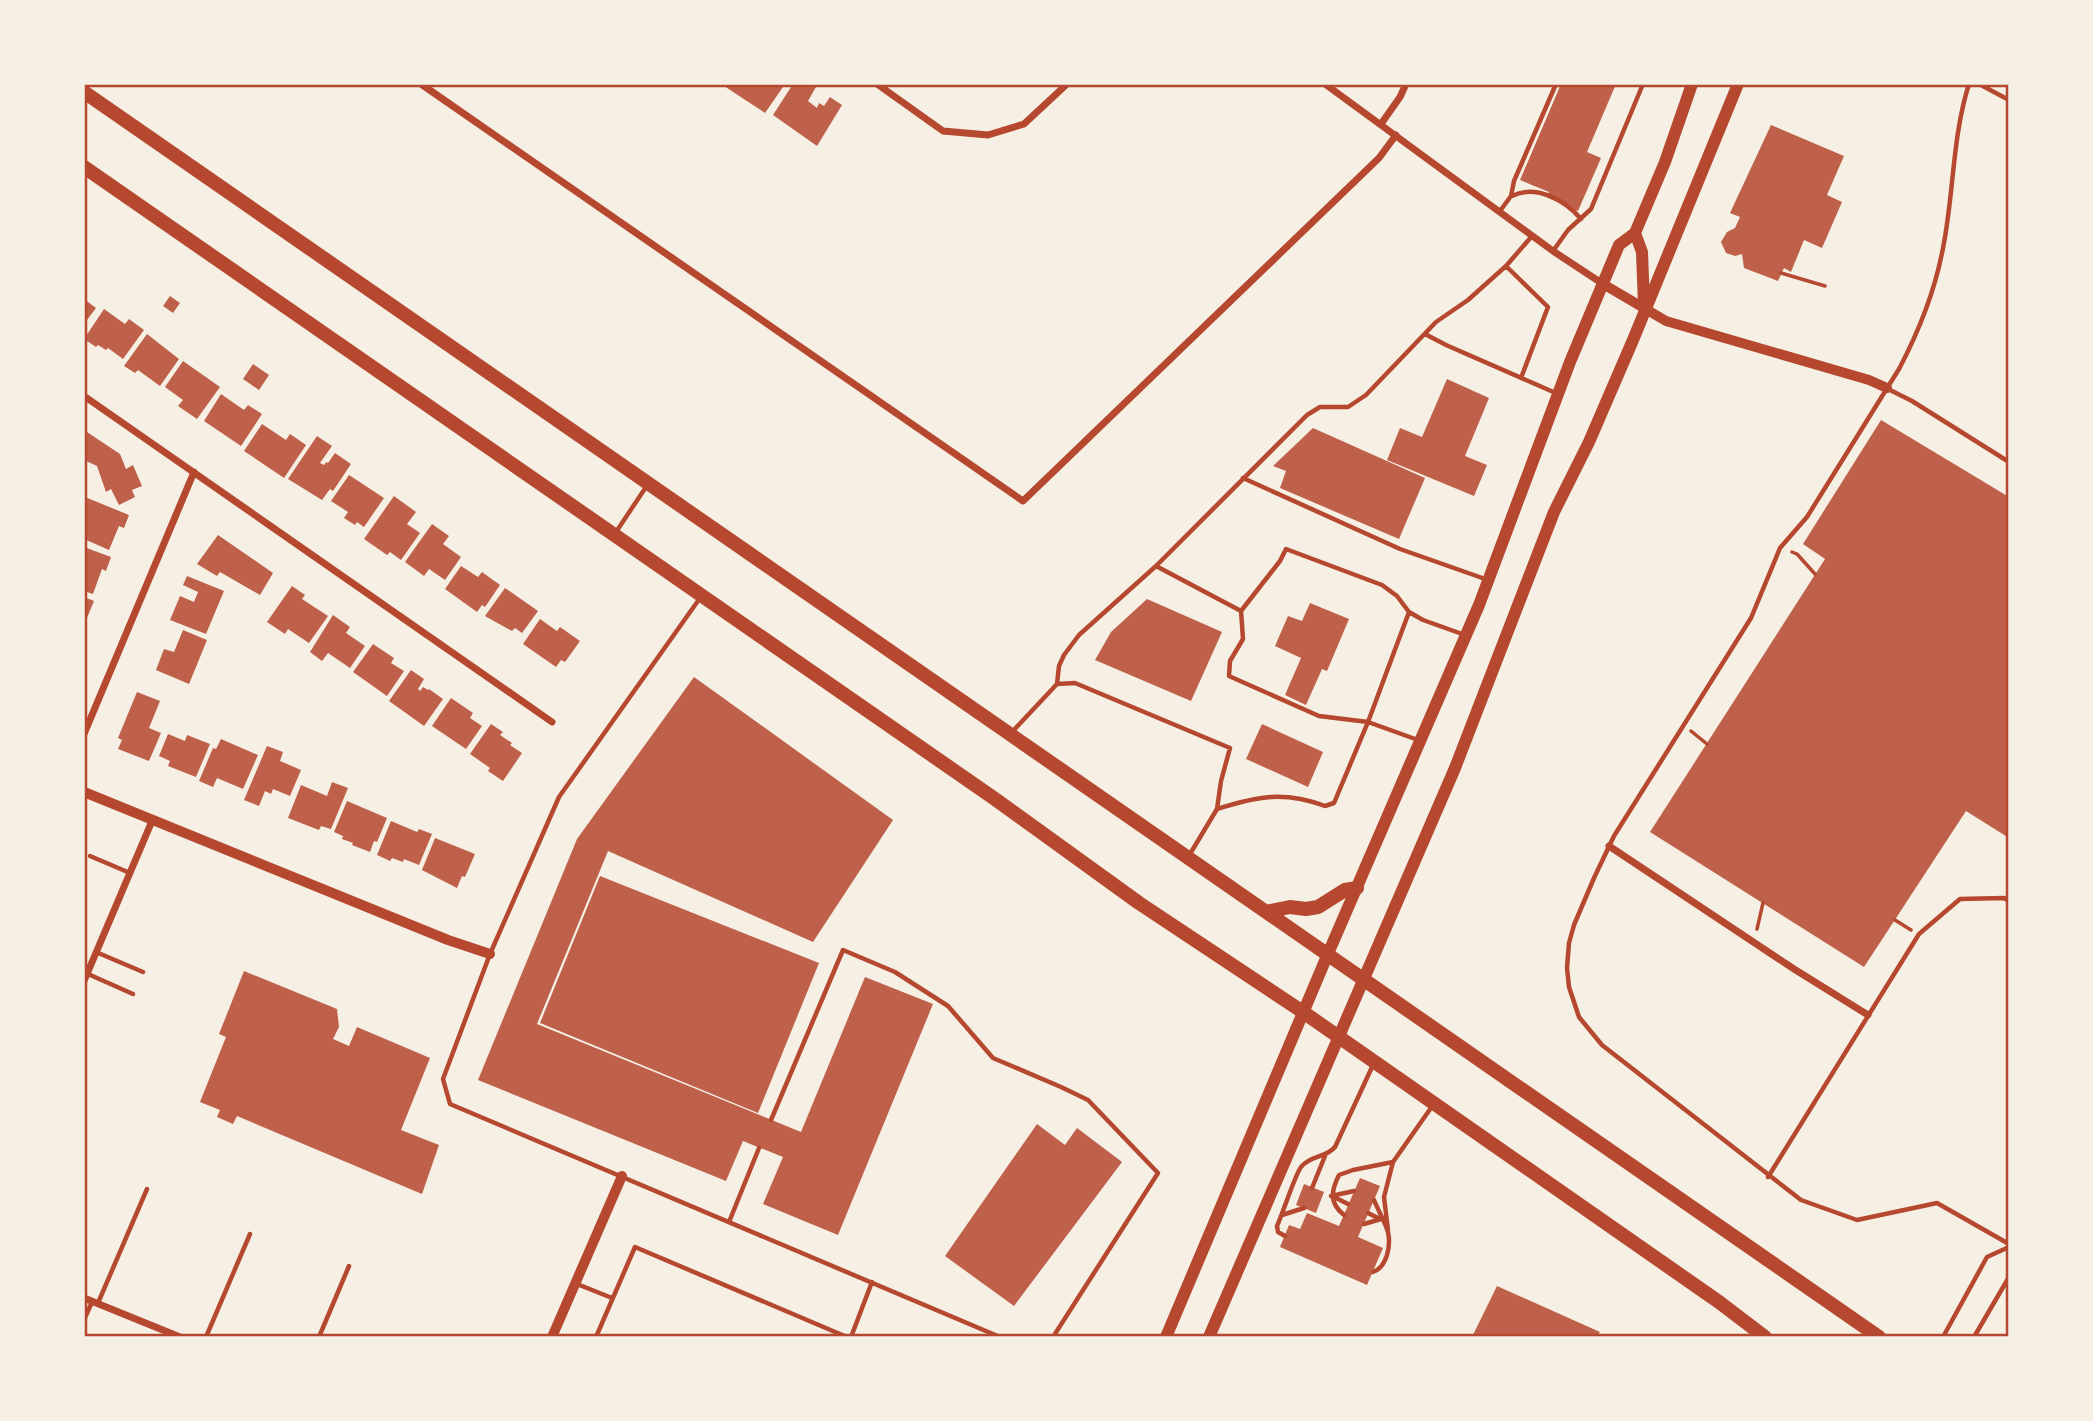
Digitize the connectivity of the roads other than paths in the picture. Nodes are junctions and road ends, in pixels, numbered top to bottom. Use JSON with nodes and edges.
{"nodes":[{"id":1,"x":421,"y":84,"type":"edge"},
{"id":2,"x":877,"y":84,"type":"edge"},
{"id":3,"x":1067,"y":84,"type":"edge"},
{"id":4,"x":1325,"y":84,"type":"edge"},
{"id":5,"x":1406,"y":84,"type":"edge"},
{"id":6,"x":1556,"y":84,"type":"edge"},
{"id":7,"x":1643,"y":84,"type":"edge"},
{"id":8,"x":1692,"y":84,"type":"edge"},
{"id":9,"x":1738,"y":84,"type":"edge"},
{"id":10,"x":1969,"y":84,"type":"edge"},
{"id":11,"x":1979,"y":84,"type":"edge"},
{"id":12,"x":84,"y":92,"type":"edge"},
{"id":13,"x":2009,"y":100,"type":"edge"},
{"id":14,"x":1381,"y":124,"type":"junction"},
{"id":15,"x":1396,"y":135,"type":"junction"},
{"id":16,"x":84,"y":167,"type":"edge"},
{"id":17,"x":1511,"y":196,"type":"junction"},
{"id":18,"x":1500,"y":211,"type":"junction"},
{"id":19,"x":1581,"y":219,"type":"junction"},
{"id":20,"x":1635,"y":233,"type":"junction"},
{"id":21,"x":1532,"y":235,"type":"junction"},
{"id":22,"x":1553,"y":251,"type":"junction"},
{"id":23,"x":1506,"y":267,"type":"junction"},
{"id":24,"x":1603,"y":284,"type":"junction"},
{"id":25,"x":1645,"y":308,"type":"junction"},
{"id":26,"x":1425,"y":334,"type":"junction"},
{"id":27,"x":1521,"y":378,"type":"junction"},
{"id":28,"x":1887,"y":388,"type":"junction"},
{"id":29,"x":1558,"y":394,"type":"junction"},
{"id":30,"x":84,"y":396,"type":"edge"},
{"id":31,"x":2009,"y":462,"type":"edge"},
{"id":32,"x":194,"y":472,"type":"junction"},
{"id":33,"x":1243,"y":478,"type":"junction"},
{"id":34,"x":649,"y":483,"type":"junction"},
{"id":35,"x":613,"y":536,"type":"junction"},
{"id":36,"x":1156,"y":566,"type":"junction"},
{"id":37,"x":1489,"y":581,"type":"junction"},
{"id":38,"x":701,"y":597,"type":"junction"},
{"id":39,"x":1241,"y":611,"type":"junction"},
{"id":40,"x":1409,"y":612,"type":"junction"},
{"id":41,"x":1466,"y":636,"type":"junction"},
{"id":42,"x":1057,"y":684,"type":"junction"},
{"id":43,"x":552,"y":722,"type":"dead end"},
{"id":44,"x":1368,"y":722,"type":"junction"},
{"id":45,"x":84,"y":734,"type":"edge"},
{"id":46,"x":1010,"y":734,"type":"junction"},
{"id":47,"x":1420,"y":741,"type":"junction"},
{"id":48,"x":84,"y":792,"type":"edge"},
{"id":49,"x":1217,"y":809,"type":"junction"},
{"id":50,"x":152,"y":821,"type":"junction"},
{"id":51,"x":1609,"y":846,"type":"junction"},
{"id":52,"x":90,"y":856,"type":"dead end"},
{"id":53,"x":1188,"y":858,"type":"junction"},
{"id":54,"x":130,"y":873,"type":"junction"},
{"id":55,"x":1357,"y":888,"type":"junction"},
{"id":56,"x":2009,"y":901,"type":"edge"},
{"id":57,"x":1266,"y":912,"type":"junction"},
{"id":58,"x":490,"y":954,"type":"junction"},
{"id":59,"x":84,"y":956,"type":"edge"},
{"id":60,"x":94,"y":956,"type":"junction"},
{"id":61,"x":1327,"y":956,"type":"junction"},
{"id":62,"x":143,"y":972,"type":"dead end"},
{"id":63,"x":85,"y":977,"type":"edge"},
{"id":64,"x":1364,"y":979,"type":"junction"},
{"id":65,"x":134,"y":994,"type":"dead end"},
{"id":66,"x":1303,"y":1012,"type":"junction"},
{"id":67,"x":1868,"y":1015,"type":"junction"},
{"id":68,"x":1339,"y":1038,"type":"junction"},
{"id":69,"x":1374,"y":1062,"type":"junction"},
{"id":70,"x":1434,"y":1104,"type":"junction"},
{"id":71,"x":771,"y":1120,"type":"dead end"},
{"id":72,"x":759,"y":1148,"type":"dead end"},
{"id":73,"x":1325,"y":1156,"type":"junction"},
{"id":74,"x":1393,"y":1163,"type":"junction"},
{"id":75,"x":622,"y":1176,"type":"junction"},
{"id":76,"x":1768,"y":1177,"type":"junction"},
{"id":77,"x":1312,"y":1188,"type":"dead end"},
{"id":78,"x":147,"y":1189,"type":"dead end"},
{"id":79,"x":1354,"y":1191,"type":"dead end"},
{"id":80,"x":1331,"y":1196,"type":"junction"},
{"id":81,"x":1374,"y":1200,"type":"dead end"},
{"id":82,"x":1348,"y":1204,"type":"dead end"},
{"id":83,"x":1304,"y":1208,"type":"dead end"},
{"id":84,"x":1368,"y":1213,"type":"dead end"},
{"id":85,"x":1344,"y":1215,"type":"dead end"},
{"id":86,"x":1282,"y":1216,"type":"junction"},
{"id":87,"x":1381,"y":1219,"type":"junction"},
{"id":88,"x":729,"y":1222,"type":"junction"},
{"id":89,"x":1364,"y":1224,"type":"dead end"},
{"id":90,"x":1388,"y":1231,"type":"junction"},
{"id":91,"x":250,"y":1234,"type":"dead end"},
{"id":92,"x":1285,"y":1236,"type":"dead end"},
{"id":93,"x":2009,"y":1245,"type":"edge"},
{"id":94,"x":349,"y":1266,"type":"dead end"},
{"id":95,"x":1373,"y":1272,"type":"dead end"},
{"id":96,"x":2009,"y":1277,"type":"edge"},
{"id":97,"x":872,"y":1282,"type":"junction"},
{"id":98,"x":576,"y":1283,"type":"junction"},
{"id":99,"x":612,"y":1298,"type":"junction"},
{"id":100,"x":91,"y":1301,"type":"edge"},
{"id":101,"x":84,"y":1320,"type":"edge"},
{"id":102,"x":180,"y":1337,"type":"edge"},
{"id":103,"x":206,"y":1337,"type":"edge"},
{"id":104,"x":319,"y":1337,"type":"edge"},
{"id":105,"x":552,"y":1337,"type":"edge"},
{"id":106,"x":596,"y":1337,"type":"edge"},
{"id":107,"x":849,"y":1337,"type":"edge"},
{"id":108,"x":1000,"y":1337,"type":"edge"},
{"id":109,"x":1053,"y":1337,"type":"edge"},
{"id":110,"x":1166,"y":1337,"type":"edge"},
{"id":111,"x":1209,"y":1337,"type":"edge"},
{"id":112,"x":1765,"y":1337,"type":"edge"},
{"id":113,"x":1879,"y":1337,"type":"edge"},
{"id":114,"x":1943,"y":1337,"type":"edge"},
{"id":115,"x":1974,"y":1337,"type":"edge"}],
"edges":[{"from":1,"to":15,"type":"street"},
{"from":2,"to":3,"type":"street"},
{"from":4,"to":14,"type":"street"},
{"from":5,"to":14,"type":"street"},
{"from":6,"to":17,"type":"lane"},
{"from":7,"to":19,"type":"lane"},
{"from":8,"to":20,"type":"main road"},
{"from":9,"to":25,"type":"main road"},
{"from":10,"to":28,"type":"lane"},
{"from":11,"to":13,"type":"lane"},
{"from":12,"to":34,"type":"highway"},
{"from":14,"to":15,"type":"street"},
{"from":15,"to":18,"type":"street"},
{"from":16,"to":35,"type":"highway"},
{"from":17,"to":18,"type":"lane"},
{"from":17,"to":19,"type":"lane"},
{"from":18,"to":21,"type":"street"},
{"from":19,"to":22,"type":"lane"},
{"from":20,"to":24,"type":"main road"},
{"from":20,"to":25,"type":"main road"},
{"from":21,"to":22,"type":"street"},
{"from":21,"to":23,"type":"lane"},
{"from":22,"to":24,"type":"street"},
{"from":23,"to":26,"type":"lane"},
{"from":23,"to":27,"type":"lane"},
{"from":24,"to":25,"type":"street"},
{"from":24,"to":29,"type":"main road"},
{"from":25,"to":28,"type":"street"},
{"from":25,"to":64,"type":"main road"},
{"from":26,"to":27,"type":"lane"},
{"from":26,"to":33,"type":"lane"},
{"from":27,"to":29,"type":"lane"},
{"from":28,"to":31,"type":"lane"},
{"from":28,"to":51,"type":"lane"},
{"from":29,"to":37,"type":"main road"},
{"from":30,"to":32,"type":"street"},
{"from":32,"to":43,"type":"street"},
{"from":32,"to":45,"type":"street"},
{"from":33,"to":36,"type":"lane"},
{"from":33,"to":37,"type":"lane"},
{"from":34,"to":35,"type":"lane"},
{"from":34,"to":46,"type":"highway"},
{"from":35,"to":38,"type":"highway"},
{"from":36,"to":39,"type":"lane"},
{"from":36,"to":42,"type":"lane"},
{"from":37,"to":41,"type":"main road"},
{"from":38,"to":58,"type":"lane"},
{"from":38,"to":66,"type":"highway"},
{"from":39,"to":40,"type":"lane"},
{"from":39,"to":44,"type":"lane"},
{"from":40,"to":41,"type":"lane"},
{"from":40,"to":44,"type":"lane"},
{"from":41,"to":47,"type":"main road"},
{"from":42,"to":46,"type":"lane"},
{"from":42,"to":49,"type":"lane"},
{"from":44,"to":47,"type":"lane"},
{"from":44,"to":49,"type":"lane"},
{"from":46,"to":53,"type":"highway"},
{"from":47,"to":55,"type":"main road"},
{"from":48,"to":50,"type":"street"},
{"from":49,"to":53,"type":"lane"},
{"from":50,"to":54,"type":"street"},
{"from":50,"to":58,"type":"street"},
{"from":51,"to":67,"type":"street"},
{"from":51,"to":76,"type":"lane"},
{"from":52,"to":54,"type":"lane"},
{"from":53,"to":57,"type":"highway"},
{"from":54,"to":60,"type":"street"},
{"from":55,"to":57,"type":"highway"},
{"from":55,"to":61,"type":"main road"},
{"from":56,"to":67,"type":"lane"},
{"from":57,"to":61,"type":"highway"},
{"from":58,"to":75,"type":"lane"},
{"from":59,"to":60,"type":"lane"},
{"from":60,"to":62,"type":"lane"},
{"from":60,"to":63,"type":"street"},
{"from":61,"to":64,"type":"highway"},
{"from":61,"to":66,"type":"main road"},
{"from":63,"to":65,"type":"lane"},
{"from":64,"to":68,"type":"main road"},
{"from":64,"to":113,"type":"highway"},
{"from":66,"to":68,"type":"highway"},
{"from":66,"to":110,"type":"main road"},
{"from":67,"to":76,"type":"lane"},
{"from":68,"to":69,"type":"highway"},
{"from":68,"to":111,"type":"main road"},
{"from":69,"to":70,"type":"highway"},
{"from":69,"to":73,"type":"lane"},
{"from":70,"to":74,"type":"lane"},
{"from":70,"to":112,"type":"highway"},
{"from":71,"to":109,"type":"lane"},
{"from":72,"to":88,"type":"lane"},
{"from":73,"to":77,"type":"lane"},
{"from":73,"to":86,"type":"lane"},
{"from":74,"to":80,"type":"lane"},
{"from":74,"to":90,"type":"lane"},
{"from":75,"to":88,"type":"lane"},
{"from":75,"to":98,"type":"street"},
{"from":76,"to":93,"type":"lane"},
{"from":78,"to":100,"type":"lane"},
{"from":79,"to":80,"type":"lane"},
{"from":80,"to":82,"type":"lane"},
{"from":80,"to":85,"type":"lane"},
{"from":81,"to":87,"type":"lane"},
{"from":83,"to":86,"type":"lane"},
{"from":84,"to":87,"type":"lane"},
{"from":86,"to":92,"type":"lane"},
{"from":87,"to":89,"type":"lane"},
{"from":87,"to":90,"type":"lane"},
{"from":88,"to":97,"type":"lane"},
{"from":90,"to":95,"type":"lane"},
{"from":91,"to":103,"type":"lane"},
{"from":93,"to":114,"type":"lane"},
{"from":94,"to":104,"type":"lane"},
{"from":96,"to":115,"type":"lane"},
{"from":97,"to":107,"type":"lane"},
{"from":97,"to":108,"type":"lane"},
{"from":98,"to":99,"type":"lane"},
{"from":98,"to":105,"type":"street"},
{"from":99,"to":106,"type":"lane"},
{"from":99,"to":107,"type":"lane"},
{"from":100,"to":101,"type":"lane"},
{"from":100,"to":102,"type":"street"}]}
